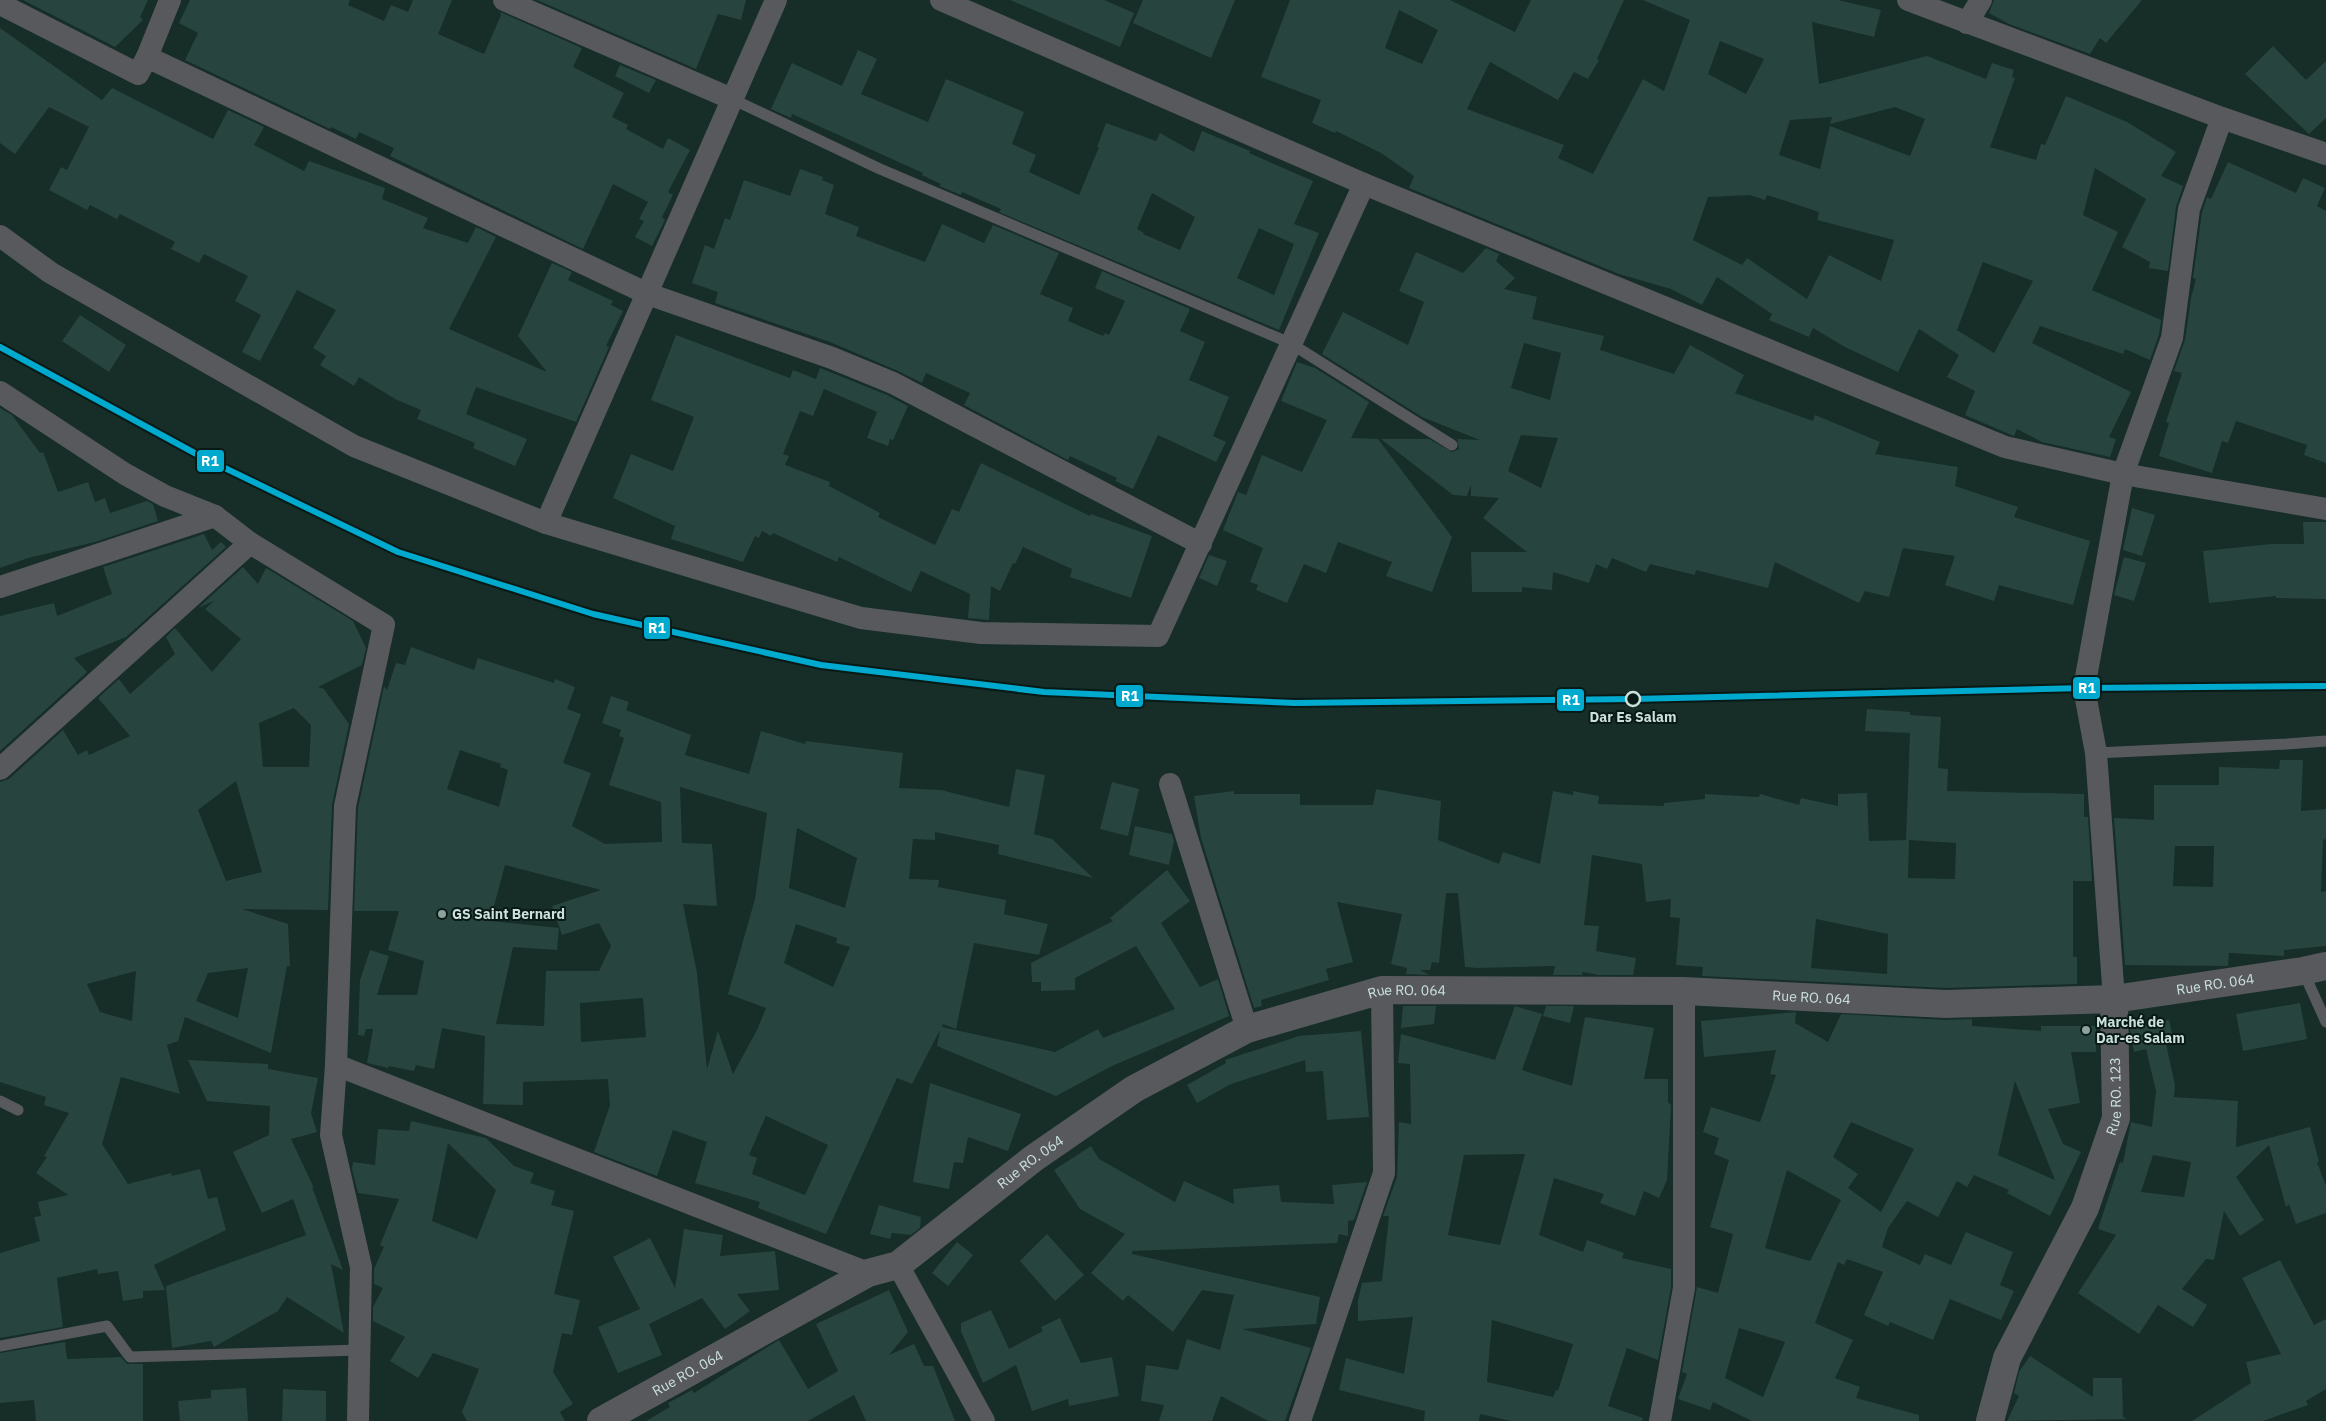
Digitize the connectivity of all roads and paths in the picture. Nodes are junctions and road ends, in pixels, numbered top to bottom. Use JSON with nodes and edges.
{"nodes":[{"id":1,"x":170,"y":0,"type":"edge"},
{"id":2,"x":504,"y":0,"type":"edge"},
{"id":3,"x":776,"y":0,"type":"edge"},
{"id":4,"x":942,"y":0,"type":"edge"},
{"id":5,"x":1908,"y":0,"type":"edge"},
{"id":6,"x":1981,"y":0,"type":"edge"},
{"id":7,"x":0,"y":4,"type":"edge"},
{"id":8,"x":1967,"y":22,"type":"junction"},
{"id":9,"x":147,"y":57,"type":"junction"},
{"id":10,"x":732,"y":99,"type":"junction"},
{"id":11,"x":2222,"y":118,"type":"junction"},
{"id":12,"x":2326,"y":154,"type":"edge"},
{"id":13,"x":1364,"y":184,"type":"junction"},
{"id":14,"x":0,"y":236,"type":"edge"},
{"id":15,"x":648,"y":294,"type":"junction"},
{"id":16,"x":1290,"y":343,"type":"junction"},
{"id":17,"x":0,"y":392,"type":"edge"},
{"id":18,"x":1452,"y":445,"type":"dead end"},
{"id":19,"x":2123,"y":474,"type":"junction"},
{"id":20,"x":2326,"y":509,"type":"edge"},
{"id":21,"x":215,"y":516,"type":"junction"},
{"id":22,"x":546,"y":523,"type":"junction"},
{"id":23,"x":250,"y":543,"type":"junction"},
{"id":24,"x":1201,"y":544,"type":"junction"},
{"id":25,"x":0,"y":587,"type":"edge"},
{"id":26,"x":2326,"y":741,"type":"edge"},
{"id":27,"x":2096,"y":753,"type":"junction"},
{"id":28,"x":0,"y":769,"type":"edge"},
{"id":29,"x":1170,"y":784,"type":"dead end"},
{"id":30,"x":2314,"y":969,"type":"edge"},
{"id":31,"x":1382,"y":990,"type":"junction"},
{"id":32,"x":1684,"y":991,"type":"junction"},
{"id":33,"x":2114,"y":1000,"type":"junction"},
{"id":34,"x":2326,"y":1022,"type":"edge"},
{"id":35,"x":1247,"y":1030,"type":"junction"},
{"id":36,"x":336,"y":1065,"type":"junction"},
{"id":37,"x":0,"y":1100,"type":"edge"},
{"id":38,"x":18,"y":1110,"type":"dead end"},
{"id":39,"x":898,"y":1265,"type":"junction"},
{"id":40,"x":868,"y":1273,"type":"junction"},
{"id":41,"x":0,"y":1346,"type":"edge"},
{"id":42,"x":359,"y":1350,"type":"junction"},
{"id":43,"x":358,"y":1421,"type":"edge"},
{"id":44,"x":601,"y":1421,"type":"edge"},
{"id":45,"x":984,"y":1421,"type":"edge"},
{"id":46,"x":1300,"y":1421,"type":"edge"},
{"id":47,"x":1660,"y":1421,"type":"edge"},
{"id":48,"x":1990,"y":1421,"type":"edge"}],
"edges":[{"from":1,"to":9,"type":"street"},
{"from":2,"to":10,"type":"street"},
{"from":3,"to":10,"type":"street"},
{"from":4,"to":13,"type":"street"},
{"from":5,"to":8,"type":"street"},
{"from":6,"to":8,"type":"street"},
{"from":7,"to":9,"type":"street"},
{"from":8,"to":11,"type":"street"},
{"from":9,"to":15,"type":"street"},
{"from":10,"to":15,"type":"street"},
{"from":10,"to":16,"type":"lane"},
{"from":11,"to":12,"type":"street"},
{"from":11,"to":19,"type":"street"},
{"from":13,"to":16,"type":"street"},
{"from":13,"to":19,"type":"street"},
{"from":14,"to":22,"type":"street"},
{"from":15,"to":22,"type":"street"},
{"from":15,"to":24,"type":"street"},
{"from":16,"to":18,"type":"lane"},
{"from":16,"to":24,"type":"street"},
{"from":17,"to":21,"type":"street"},
{"from":19,"to":20,"type":"street"},
{"from":19,"to":27,"type":"street","name":"Rue RO. 123"},
{"from":21,"to":23,"type":"street"},
{"from":21,"to":25,"type":"street"},
{"from":22,"to":24,"type":"street"},
{"from":23,"to":28,"type":"street"},
{"from":23,"to":36,"type":"street"},
{"from":26,"to":27,"type":"lane"},
{"from":27,"to":33,"type":"street","name":"Rue RO. 123"},
{"from":29,"to":35,"type":"street"},
{"from":30,"to":33,"type":"street","name":"Rue RO. 064"},
{"from":30,"to":34,"type":"lane"},
{"from":31,"to":32,"type":"street","name":"Rue RO. 064"},
{"from":31,"to":35,"type":"street","name":"Rue RO. 064"},
{"from":31,"to":46,"type":"street"},
{"from":32,"to":33,"type":"street","name":"Rue RO. 064"},
{"from":32,"to":47,"type":"street"},
{"from":33,"to":48,"type":"street","name":"Rue RO. 123"},
{"from":35,"to":39,"type":"street","name":"Rue RO. 064"},
{"from":36,"to":40,"type":"street"},
{"from":36,"to":42,"type":"street"},
{"from":37,"to":38,"type":"lane"},
{"from":39,"to":40,"type":"street","name":"Rue RO. 064"},
{"from":39,"to":45,"type":"street"},
{"from":40,"to":44,"type":"street","name":"Rue RO. 064"},
{"from":41,"to":42,"type":"lane"},
{"from":42,"to":43,"type":"street"}]}
